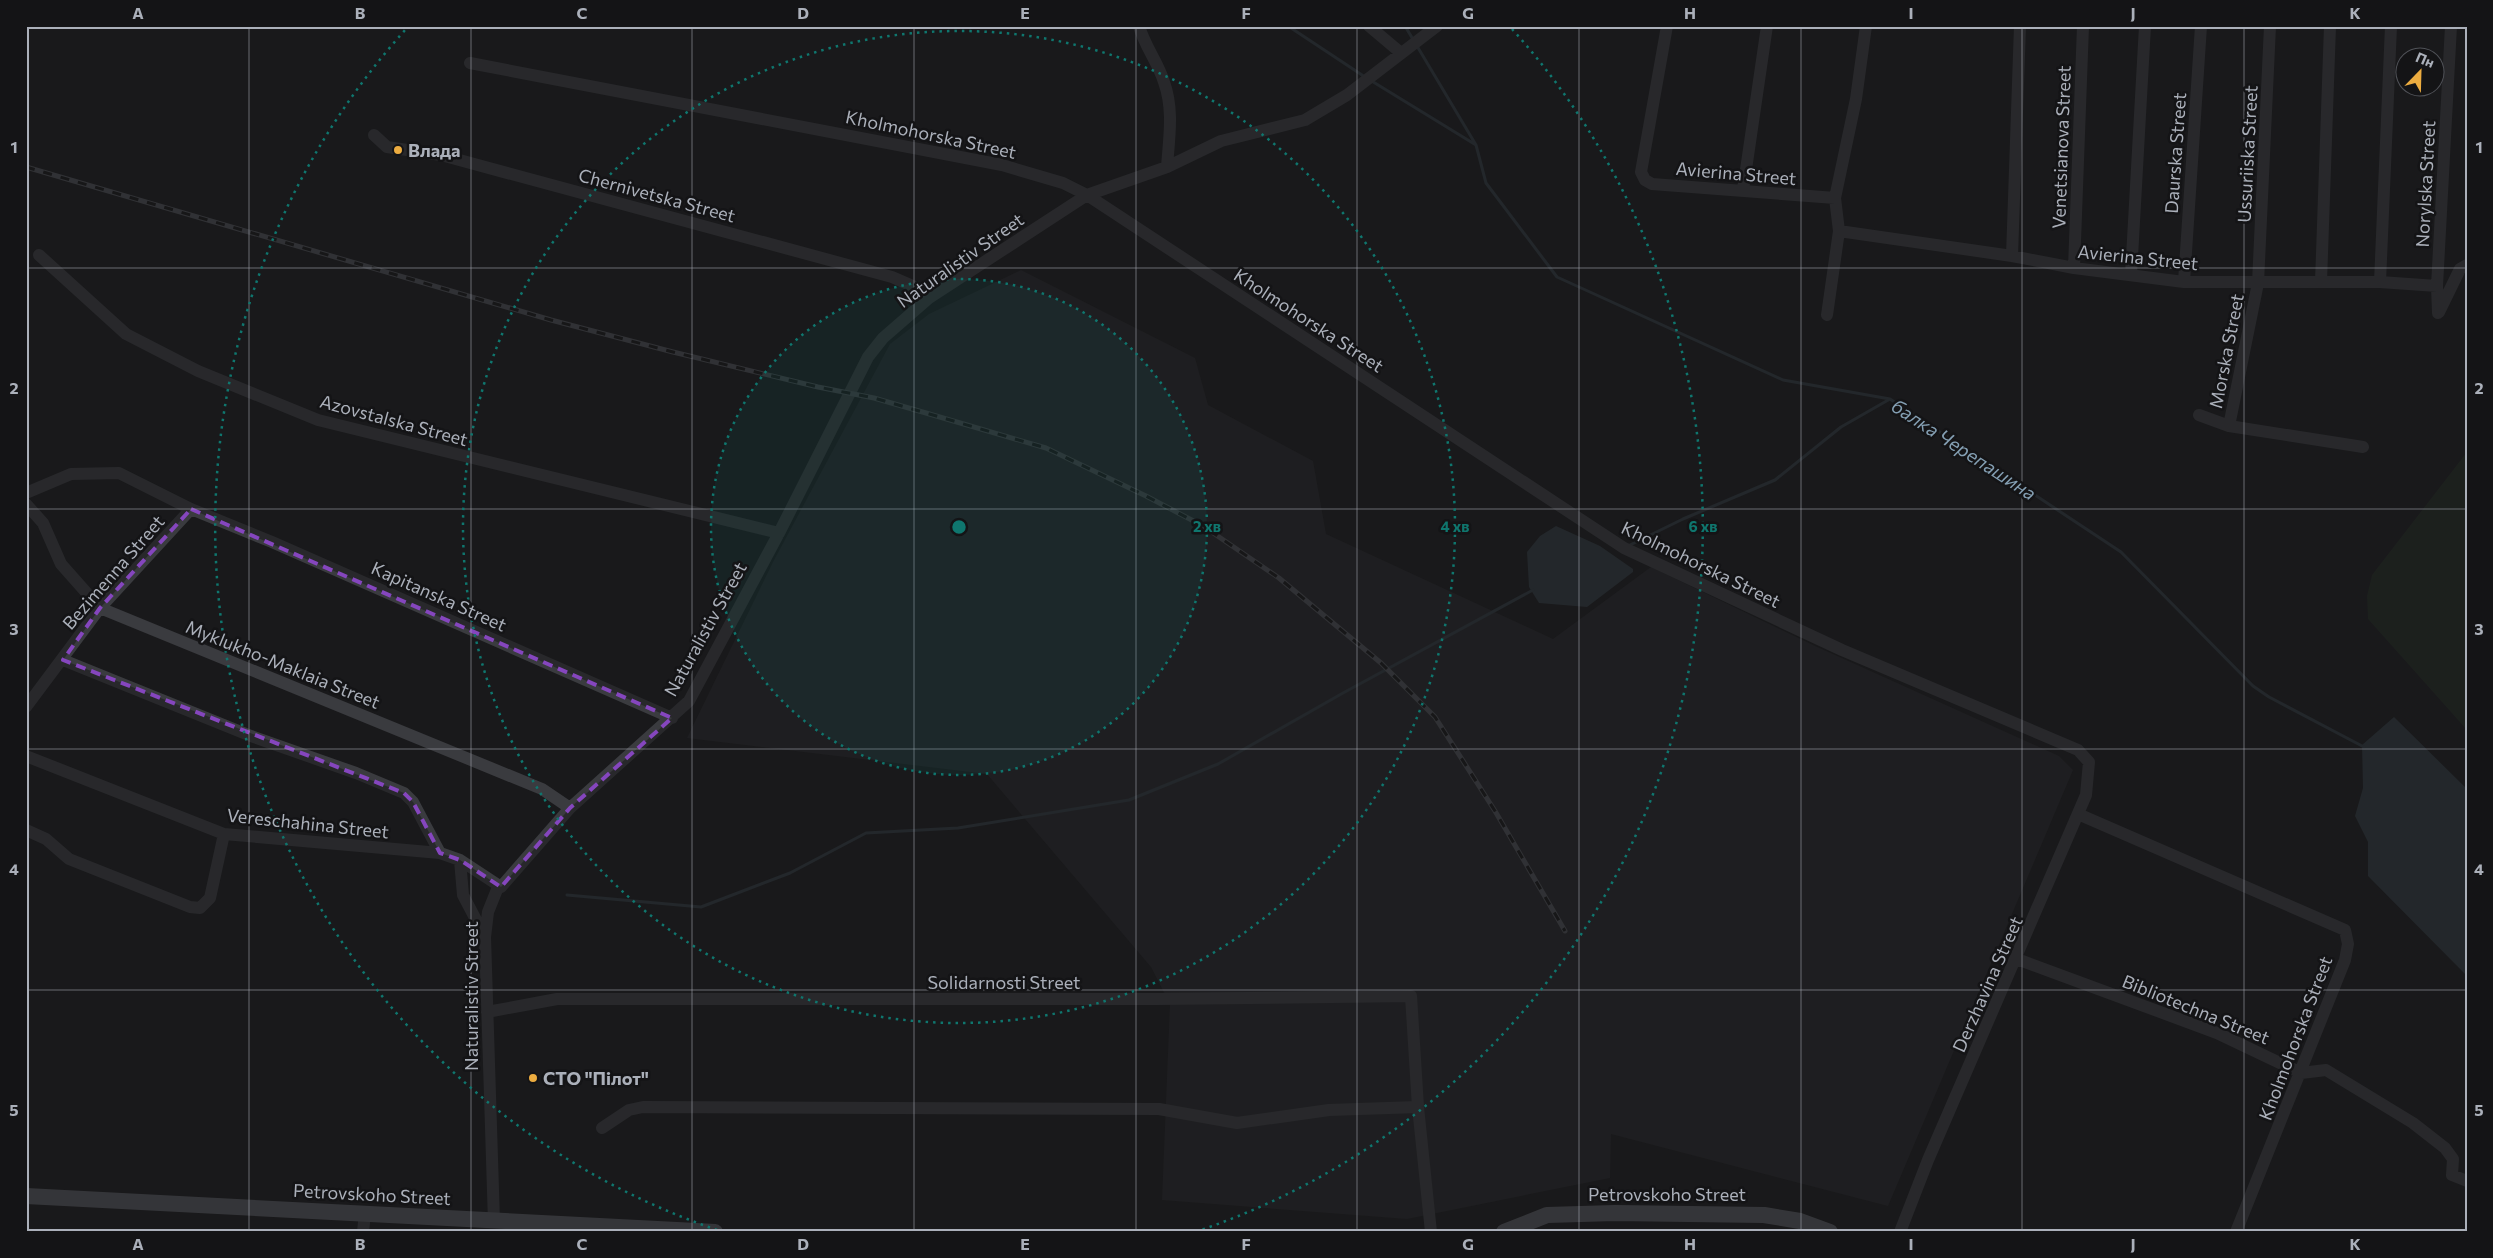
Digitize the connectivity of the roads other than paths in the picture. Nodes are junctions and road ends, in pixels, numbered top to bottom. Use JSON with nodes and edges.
{"nodes":[{"id":1,"x":1139,"y":26,"type":"edge"},
{"id":2,"x":1369,"y":26,"type":"edge"},
{"id":3,"x":1437,"y":26,"type":"edge"},
{"id":4,"x":1667,"y":26,"type":"edge"},
{"id":5,"x":1767,"y":26,"type":"edge"},
{"id":6,"x":1866,"y":26,"type":"edge"},
{"id":7,"x":2020,"y":26,"type":"edge"},
{"id":8,"x":2084,"y":26,"type":"edge"},
{"id":9,"x":2145,"y":26,"type":"edge"},
{"id":10,"x":2202,"y":26,"type":"edge"},
{"id":11,"x":2270,"y":26,"type":"edge"},
{"id":12,"x":2330,"y":26,"type":"edge"},
{"id":13,"x":2391,"y":26,"type":"edge"},
{"id":14,"x":2452,"y":26,"type":"edge"},
{"id":15,"x":1400,"y":53,"type":"junction"},
{"id":16,"x":470,"y":62,"type":"dead end"},
{"id":17,"x":374,"y":135,"type":"dead end"},
{"id":18,"x":1167,"y":167,"type":"junction"},
{"id":19,"x":1743,"y":190,"type":"junction"},
{"id":20,"x":1087,"y":195,"type":"junction"},
{"id":21,"x":1835,"y":198,"type":"junction"},
{"id":22,"x":1839,"y":231,"type":"junction"},
{"id":23,"x":39,"y":255,"type":"dead end"},
{"id":24,"x":2012,"y":256,"type":"junction"},
{"id":25,"x":2467,"y":266,"type":"edge"},
{"id":26,"x":2074,"y":268,"type":"junction"},
{"id":27,"x":2132,"y":275,"type":"junction"},
{"id":28,"x":2184,"y":282,"type":"junction"},
{"id":29,"x":2321,"y":282,"type":"junction"},
{"id":30,"x":2380,"y":282,"type":"junction"},
{"id":31,"x":2258,"y":283,"type":"junction"},
{"id":32,"x":2436,"y":286,"type":"junction"},
{"id":33,"x":930,"y":298,"type":"junction"},
{"id":34,"x":1827,"y":315,"type":"dead end"},
{"id":35,"x":2199,"y":415,"type":"dead end"},
{"id":36,"x":2229,"y":426,"type":"junction"},
{"id":37,"x":2363,"y":447,"type":"dead end"},
{"id":38,"x":26,"y":493,"type":"edge"},
{"id":39,"x":26,"y":504,"type":"edge"},
{"id":40,"x":191,"y":510,"type":"junction"},
{"id":41,"x":778,"y":533,"type":"junction"},
{"id":42,"x":100,"y":608,"type":"junction"},
{"id":43,"x":62,"y":660,"type":"junction"},
{"id":44,"x":26,"y":707,"type":"edge"},
{"id":45,"x":672,"y":718,"type":"junction"},
{"id":46,"x":2078,"y":750,"type":"joint"},
{"id":47,"x":26,"y":756,"type":"edge"},
{"id":48,"x":570,"y":808,"type":"junction"},
{"id":49,"x":2078,"y":814,"type":"junction"},
{"id":50,"x":26,"y":830,"type":"edge"},
{"id":51,"x":224,"y":834,"type":"junction"},
{"id":52,"x":440,"y":853,"type":"junction"},
{"id":53,"x":460,"y":860,"type":"junction"},
{"id":54,"x":501,"y":887,"type":"junction"},
{"id":55,"x":485,"y":937,"type":"junction"},
{"id":56,"x":2017,"y":959,"type":"junction"},
{"id":57,"x":487,"y":1012,"type":"junction"},
{"id":58,"x":2301,"y":1073,"type":"junction"},
{"id":59,"x":1418,"y":1107,"type":"junction"},
{"id":60,"x":602,"y":1128,"type":"dead end"},
{"id":61,"x":2467,"y":1181,"type":"edge"},
{"id":62,"x":26,"y":1196,"type":"edge"},
{"id":63,"x":365,"y":1213,"type":"junction"},
{"id":64,"x":494,"y":1222,"type":"junction"},
{"id":65,"x":363,"y":1232,"type":"edge"},
{"id":66,"x":715,"y":1232,"type":"edge"},
{"id":67,"x":1431,"y":1232,"type":"edge"},
{"id":68,"x":1504,"y":1232,"type":"edge"},
{"id":69,"x":1830,"y":1232,"type":"edge"},
{"id":70,"x":1900,"y":1232,"type":"edge"},
{"id":71,"x":2236,"y":1232,"type":"edge"}],
"edges":[{"from":1,"to":18,"type":"street"},
{"from":2,"to":15,"type":"street"},
{"from":3,"to":15,"type":"street","name":"Naturalistiv Street"},
{"from":4,"to":19,"type":"street","name":"Avierina Street"},
{"from":5,"to":19,"type":"street"},
{"from":6,"to":21,"type":"street"},
{"from":7,"to":24,"type":"street"},
{"from":8,"to":26,"type":"street","name":"Venetsianova Street"},
{"from":9,"to":27,"type":"street","name":"Daurska Street"},
{"from":10,"to":28,"type":"street","name":"Daurska Street"},
{"from":11,"to":31,"type":"street","name":"Ussuriiska Street"},
{"from":12,"to":29,"type":"street"},
{"from":13,"to":30,"type":"street"},
{"from":14,"to":32,"type":"street","name":"Norylska Street"},
{"from":15,"to":18,"type":"street","name":"Naturalistiv Street"},
{"from":16,"to":20,"type":"street","name":"Kholmohorska Street"},
{"from":17,"to":33,"type":"street","name":"Chernivetska Street"},
{"from":18,"to":20,"type":"street","name":"Naturalistiv Street"},
{"from":19,"to":21,"type":"street","name":"Avierina Street"},
{"from":20,"to":33,"type":"street","name":"Naturalistiv Street"},
{"from":20,"to":46,"type":"street","name":"Kholmohorska Street"},
{"from":21,"to":22,"type":"street"},
{"from":22,"to":24,"type":"street","name":"Avierina Street"},
{"from":22,"to":34,"type":"street"},
{"from":23,"to":41,"type":"street","name":"Azovstalska Street"},
{"from":24,"to":26,"type":"street","name":"Avierina Street"},
{"from":25,"to":32,"type":"street","name":"Norylska Street"},
{"from":26,"to":27,"type":"street","name":"Avierina Street"},
{"from":27,"to":28,"type":"street","name":"Avierina Street"},
{"from":28,"to":31,"type":"street","name":"Avierina Street"},
{"from":29,"to":30,"type":"street","name":"Avierina Street"},
{"from":29,"to":31,"type":"street","name":"Avierina Street"},
{"from":30,"to":32,"type":"street","name":"Avierina Street"},
{"from":31,"to":36,"type":"street","name":"Morska Street"},
{"from":33,"to":41,"type":"street","name":"Naturalistiv Street"},
{"from":35,"to":36,"type":"street","name":"Morska Street"},
{"from":36,"to":37,"type":"street","name":"Morska Street"},
{"from":38,"to":40,"type":"street","name":"Kapitanska Street"},
{"from":39,"to":42,"type":"street","name":"Myklukho-Maklaia Street"},
{"from":40,"to":42,"type":"street","name":"Bezimenna Street"},
{"from":40,"to":45,"type":"street","name":"Kapitanska Street"},
{"from":41,"to":45,"type":"street","name":"Naturalistiv Street"},
{"from":42,"to":43,"type":"street","name":"Bezimenna Street"},
{"from":42,"to":48,"type":"street","name":"Myklukho-Maklaia Street"},
{"from":43,"to":44,"type":"street","name":"Bezimenna Street"},
{"from":43,"to":52,"type":"street"},
{"from":45,"to":48,"type":"street","name":"Naturalistiv Street"},
{"from":46,"to":49,"type":"street","name":"Derzhavina Street"},
{"from":47,"to":51,"type":"street","name":"Vereschahina Street"},
{"from":48,"to":54,"type":"street","name":"Naturalistiv Street"},
{"from":49,"to":56,"type":"street","name":"Derzhavina Street"},
{"from":49,"to":58,"type":"street","name":"Kholmohorska Street"},
{"from":50,"to":51,"type":"street"},
{"from":51,"to":52,"type":"street","name":"Vereschahina Street"},
{"from":52,"to":53,"type":"street","name":"Vereschahina Street"},
{"from":53,"to":54,"type":"street","name":"Vereschahina Street"},
{"from":53,"to":55,"type":"street"},
{"from":54,"to":55,"type":"street","name":"Naturalistiv Street"},
{"from":55,"to":57,"type":"street","name":"Naturalistiv Street"},
{"from":56,"to":58,"type":"street","name":"Bibliotechna Street"},
{"from":56,"to":70,"type":"street","name":"Derzhavina Street"},
{"from":57,"to":59,"type":"street","name":"Solidarnosti Street"},
{"from":57,"to":64,"type":"street","name":"Naturalistiv Street"},
{"from":58,"to":61,"type":"street"},
{"from":58,"to":71,"type":"street","name":"Kholmohorska Street"},
{"from":59,"to":60,"type":"street"},
{"from":59,"to":67,"type":"street","name":"Solidarnosti Street"},
{"from":62,"to":63,"type":"main road","name":"Petrovskoho Street"},
{"from":63,"to":64,"type":"main road","name":"Petrovskoho Street"},
{"from":63,"to":65,"type":"street"},
{"from":64,"to":66,"type":"main road","name":"Petrovskoho Street"},
{"from":68,"to":69,"type":"main road","name":"Petrovskoho Street"}]}
